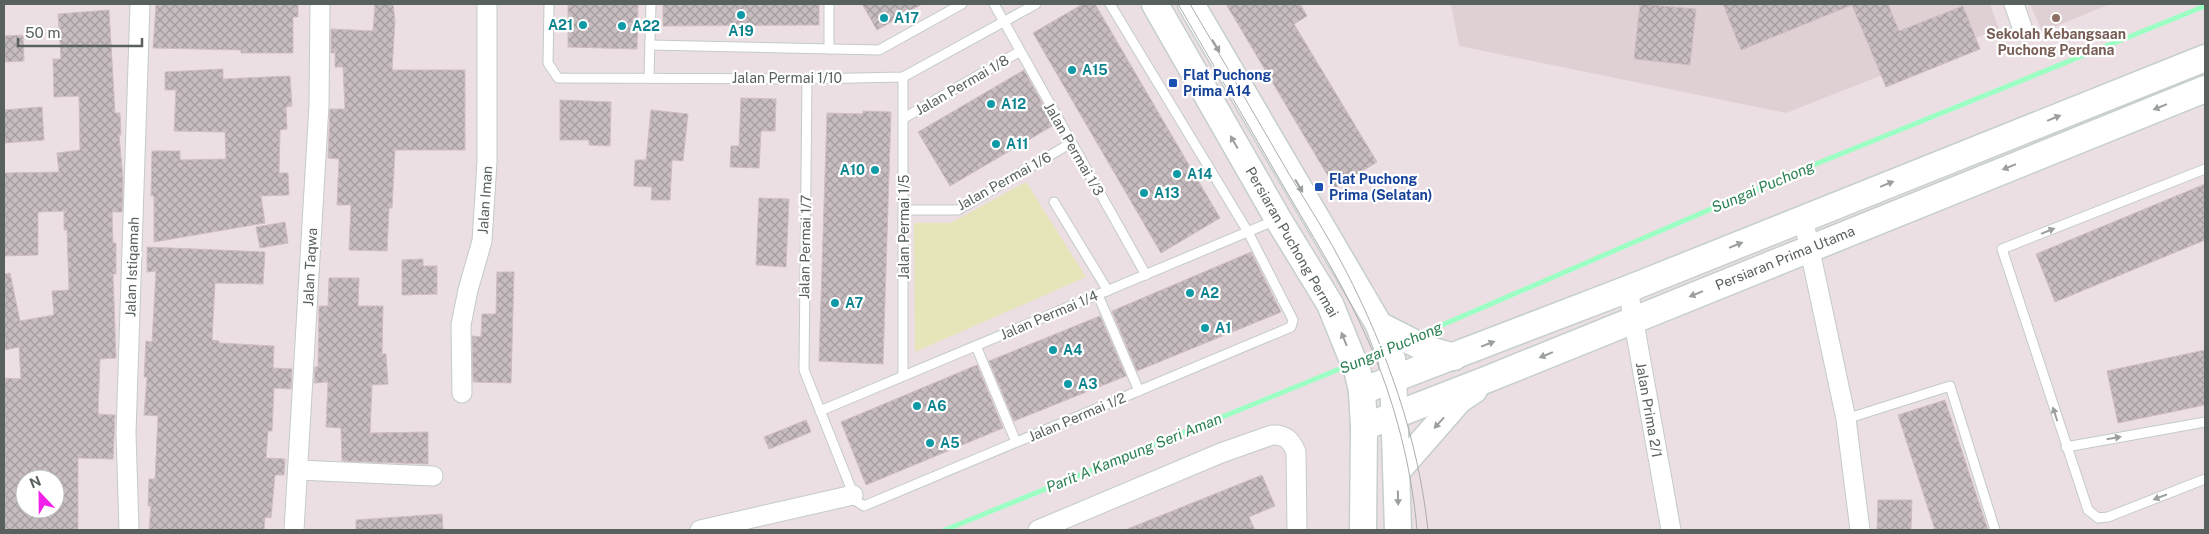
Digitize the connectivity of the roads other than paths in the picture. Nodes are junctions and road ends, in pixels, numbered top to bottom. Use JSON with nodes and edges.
{"nodes":[{"id":1,"x":140,"y":4,"type":"edge"},
{"id":2,"x":320,"y":4,"type":"edge"},
{"id":3,"x":487,"y":4,"type":"edge"},
{"id":4,"x":549,"y":4,"type":"edge"},
{"id":5,"x":651,"y":4,"type":"edge"},
{"id":6,"x":829,"y":4,"type":"edge"},
{"id":7,"x":962,"y":4,"type":"edge"},
{"id":8,"x":994,"y":4,"type":"edge"},
{"id":9,"x":1036,"y":4,"type":"edge"},
{"id":10,"x":1110,"y":4,"type":"edge"},
{"id":11,"x":1155,"y":4,"type":"edge"},
{"id":12,"x":1191,"y":4,"type":"edge"},
{"id":13,"x":2014,"y":4,"type":"edge"},
{"id":14,"x":1003,"y":22,"type":"junction"},
{"id":15,"x":2022,"y":27,"type":"dead end"},
{"id":16,"x":650,"y":45,"type":"junction"},
{"id":17,"x":829,"y":49,"type":"junction"},
{"id":18,"x":1020,"y":52,"type":"junction"},
{"id":19,"x":2205,"y":58,"type":"edge"},
{"id":20,"x":649,"y":77,"type":"junction"},
{"id":21,"x":903,"y":77,"type":"junction"},
{"id":22,"x":807,"y":79,"type":"junction"},
{"id":23,"x":2205,"y":89,"type":"edge"},
{"id":24,"x":904,"y":118,"type":"junction"},
{"id":25,"x":1071,"y":143,"type":"junction"},
{"id":26,"x":2205,"y":169,"type":"edge"},
{"id":27,"x":1054,"y":202,"type":"dead end"},
{"id":28,"x":904,"y":210,"type":"junction"},
{"id":29,"x":1803,"y":218,"type":"junction"},
{"id":30,"x":1278,"y":219,"type":"junction"},
{"id":31,"x":1248,"y":232,"type":"junction"},
{"id":32,"x":1810,"y":248,"type":"junction"},
{"id":33,"x":1146,"y":275,"type":"junction"},
{"id":34,"x":1628,"y":289,"type":"junction"},
{"id":35,"x":1108,"y":291,"type":"junction"},
{"id":36,"x":1098,"y":295,"type":"junction"},
{"id":37,"x":1633,"y":320,"type":"junction"},
{"id":38,"x":1379,"y":325,"type":"junction"},
{"id":39,"x":976,"y":346,"type":"junction"},
{"id":40,"x":1454,"y":357,"type":"junction"},
{"id":41,"x":1393,"y":370,"type":"junction"},
{"id":42,"x":903,"y":376,"type":"junction"},
{"id":43,"x":1488,"y":379,"type":"junction"},
{"id":44,"x":1360,"y":382,"type":"junction"},
{"id":45,"x":1139,"y":391,"type":"junction"},
{"id":46,"x":462,"y":393,"type":"dead end"},
{"id":47,"x":820,"y":412,"type":"junction"},
{"id":48,"x":1394,"y":414,"type":"junction"},
{"id":49,"x":1846,"y":419,"type":"junction"},
{"id":50,"x":2205,"y":422,"type":"edge"},
{"id":51,"x":1364,"y":427,"type":"junction"},
{"id":52,"x":1016,"y":442,"type":"junction"},
{"id":53,"x":2066,"y":447,"type":"junction"},
{"id":54,"x":298,"y":470,"type":"junction"},
{"id":55,"x":1398,"y":470,"type":"junction"},
{"id":56,"x":433,"y":476,"type":"dead end"},
{"id":57,"x":2205,"y":479,"type":"edge"},
{"id":58,"x":853,"y":495,"type":"junction"},
{"id":59,"x":128,"y":530,"type":"edge"},
{"id":60,"x":294,"y":530,"type":"edge"},
{"id":61,"x":700,"y":530,"type":"edge"},
{"id":62,"x":1038,"y":530,"type":"edge"},
{"id":63,"x":1297,"y":530,"type":"edge"},
{"id":64,"x":1363,"y":530,"type":"edge"},
{"id":65,"x":1398,"y":530,"type":"edge"},
{"id":66,"x":1671,"y":530,"type":"edge"},
{"id":67,"x":1860,"y":530,"type":"edge"},
{"id":68,"x":1995,"y":530,"type":"edge"}],
"edges":[{"from":1,"to":59,"type":"street","name":"Jalan Istiqamah"},
{"from":2,"to":54,"type":"street","name":"Jalan Taqwa"},
{"from":3,"to":46,"type":"street","name":"Jalan Iman"},
{"from":4,"to":20,"type":"lane","name":"Jalan Permai 1/10"},
{"from":5,"to":16,"type":"lane"},
{"from":6,"to":17,"type":"lane"},
{"from":7,"to":17,"type":"lane","name":"Jalan Permai 1/10"},
{"from":8,"to":14,"type":"lane"},
{"from":9,"to":14,"type":"lane","name":"Jalan Permai 1/10"},
{"from":10,"to":31,"type":"lane"},
{"from":30,"to":11,"type":"main road","name":"Persiaran Puchong Permai","one_way":true},
{"from":12,"to":38,"type":"main road","one_way":true},
{"from":13,"to":15,"type":"street"},
{"from":14,"to":18,"type":"lane","name":"Jalan Permai 1/3"},
{"from":14,"to":21,"type":"lane","name":"Jalan Permai 1/10"},
{"from":16,"to":17,"type":"lane","name":"Jalan Permai 1/10"},
{"from":16,"to":20,"type":"lane"},
{"from":18,"to":24,"type":"lane","name":"Jalan Permai 1/8"},
{"from":18,"to":25,"type":"lane","name":"Jalan Permai 1/3"},
{"from":29,"to":19,"type":"main road","one_way":true},
{"from":20,"to":22,"type":"lane","name":"Jalan Permai 1/10"},
{"from":21,"to":22,"type":"lane","name":"Jalan Permai 1/10"},
{"from":21,"to":24,"type":"lane","name":"Jalan Permai 1/5"},
{"from":22,"to":47,"type":"lane","name":"Jalan Permai 1/7"},
{"from":23,"to":32,"type":"main road","name":"Persiaran Prima Utama","one_way":true},
{"from":24,"to":28,"type":"lane","name":"Jalan Permai 1/5"},
{"from":25,"to":28,"type":"lane","name":"Jalan Permai 1/6"},
{"from":25,"to":33,"type":"lane","name":"Jalan Permai 1/3"},
{"from":53,"to":26,"type":"lane","one_way":true},
{"from":27,"to":35,"type":"lane"},
{"from":28,"to":42,"type":"lane","name":"Jalan Permai 1/5"},
{"from":29,"to":32,"type":"street"},
{"from":34,"to":29,"type":"main road","one_way":true},
{"from":30,"to":31,"type":"lane","name":"Jalan Permai 1/4"},
{"from":44,"to":30,"type":"main road","name":"Persiaran Puchong Permai","one_way":true},
{"from":31,"to":33,"type":"lane","name":"Jalan Permai 1/4"},
{"from":31,"to":45,"type":"lane","name":"Jalan Permai 1/2"},
{"from":32,"to":37,"type":"main road","name":"Persiaran Prima Utama","one_way":true},
{"from":32,"to":49,"type":"street"},
{"from":33,"to":35,"type":"lane","name":"Jalan Permai 1/4"},
{"from":34,"to":37,"type":"street","name":"Jalan Prima 2/1"},
{"from":40,"to":34,"type":"main road","one_way":true},
{"from":35,"to":36,"type":"lane","name":"Jalan Permai 1/4"},
{"from":36,"to":39,"type":"lane","name":"Jalan Permai 1/4"},
{"from":36,"to":45,"type":"lane"},
{"from":37,"to":43,"type":"main road","name":"Persiaran Prima Utama","one_way":true},
{"from":37,"to":66,"type":"street","name":"Jalan Prima 2/1"},
{"from":38,"to":40,"type":"main road"},
{"from":38,"to":41,"type":"main road"},
{"from":39,"to":42,"type":"lane","name":"Jalan Permai 1/4"},
{"from":39,"to":52,"type":"lane"},
{"from":40,"to":41,"type":"main road"},
{"from":41,"to":44,"type":"main road"},
{"from":41,"to":48,"type":"main road"},
{"from":42,"to":47,"type":"lane","name":"Jalan Permai 1/4"},
{"from":43,"to":48,"type":"main road","name":"Persiaran Prima Utama"},
{"from":43,"to":55,"type":"main road","one_way":true},
{"from":44,"to":51,"type":"main road","name":"Persiaran Puchong Permai"},
{"from":45,"to":52,"type":"lane","name":"Jalan Permai 1/2"},
{"from":47,"to":58,"type":"lane"},
{"from":48,"to":51,"type":"main road","name":"Persiaran Prima Utama"},
{"from":48,"to":55,"type":"main road"},
{"from":49,"to":67,"type":"street"},
{"from":49,"to":68,"type":"lane"},
{"from":53,"to":50,"type":"lane","one_way":true},
{"from":51,"to":64,"type":"main road","name":"Persiaran Puchong Permai"},
{"from":52,"to":58,"type":"lane","name":"Jalan Permai 1/2"},
{"from":57,"to":53,"type":"lane","one_way":true},
{"from":54,"to":56,"type":"street"},
{"from":54,"to":60,"type":"street","name":"Jalan Taqwa"},
{"from":55,"to":65,"type":"main road","one_way":true},
{"from":58,"to":61,"type":"street"},
{"from":62,"to":63,"type":"street"}]}
